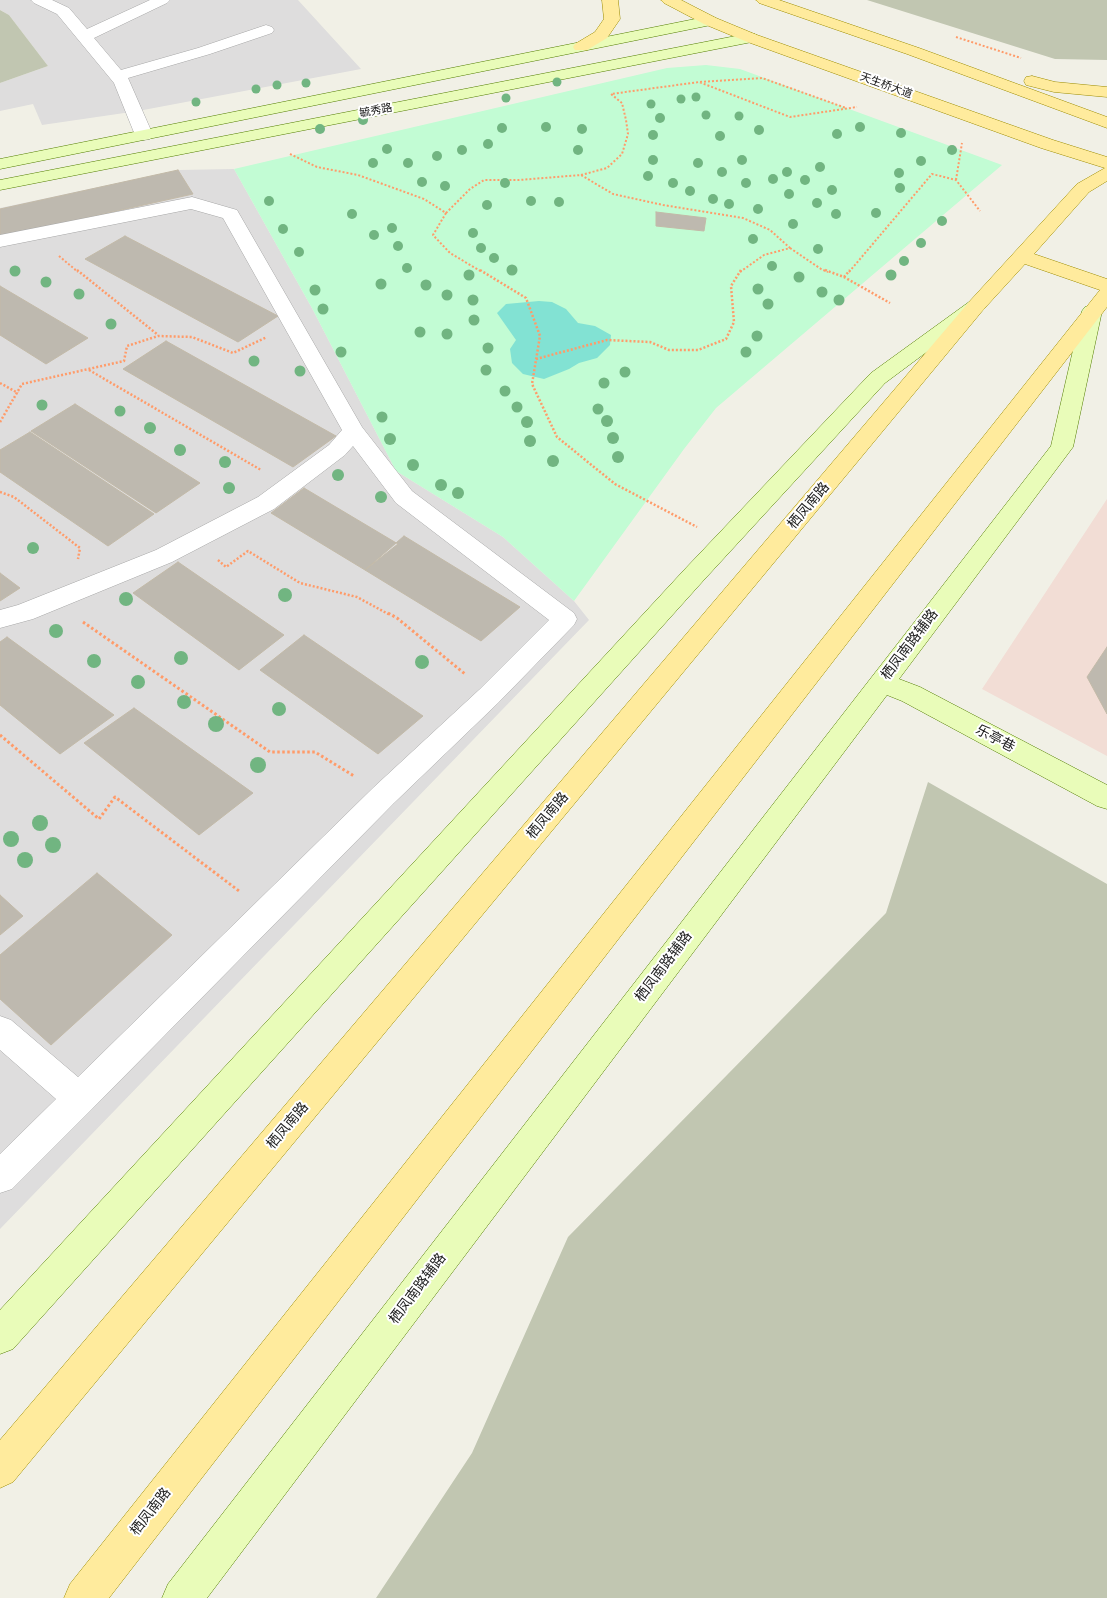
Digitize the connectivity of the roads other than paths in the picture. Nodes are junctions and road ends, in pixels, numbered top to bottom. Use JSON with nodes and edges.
{"nodes":[{"id":1,"x":39,"y":0,"type":"edge"},
{"id":2,"x":76,"y":0,"type":"edge"},
{"id":3,"x":162,"y":0,"type":"edge"},
{"id":4,"x":610,"y":0,"type":"edge"},
{"id":5,"x":669,"y":0,"type":"edge"},
{"id":6,"x":764,"y":0,"type":"edge"},
{"id":7,"x":58,"y":8,"type":"junction"},
{"id":8,"x":710,"y":21,"type":"junction"},
{"id":9,"x":266,"y":30,"type":"dead end"},
{"id":10,"x":85,"y":36,"type":"junction"},
{"id":11,"x":751,"y":38,"type":"junction"},
{"id":12,"x":581,"y":47,"type":"junction"},
{"id":13,"x":913,"y":51,"type":"junction"},
{"id":14,"x":118,"y":76,"type":"junction"},
{"id":15,"x":1107,"y":92,"type":"edge"},
{"id":16,"x":1107,"y":123,"type":"edge"},
{"id":17,"x":144,"y":134,"type":"junction"},
{"id":18,"x":1107,"y":163,"type":"edge"},
{"id":19,"x":0,"y":164,"type":"edge"},
{"id":20,"x":1107,"y":173,"type":"edge"},
{"id":21,"x":0,"y":185,"type":"edge"},
{"id":22,"x":0,"y":241,"type":"edge"},
{"id":23,"x":1021,"y":256,"type":"junction"},
{"id":24,"x":1107,"y":286,"type":"edge"},
{"id":25,"x":1100,"y":302,"type":"edge"},
{"id":26,"x":976,"y":306,"type":"junction"},
{"id":27,"x":353,"y":431,"type":"junction"},
{"id":28,"x":0,"y":619,"type":"edge"},
{"id":29,"x":881,"y":683,"type":"junction"},
{"id":30,"x":1107,"y":798,"type":"edge"},
{"id":31,"x":0,"y":1030,"type":"edge"},
{"id":32,"x":80,"y":1099,"type":"junction"},
{"id":33,"x":0,"y":1178,"type":"edge"},
{"id":34,"x":0,"y":1336,"type":"edge"},
{"id":35,"x":0,"y":1469,"type":"edge"},
{"id":36,"x":84,"y":1598,"type":"edge"},
{"id":37,"x":182,"y":1598,"type":"edge"}],
"edges":[{"from":1,"to":7,"type":"street"},
{"from":2,"to":7,"type":"street"},
{"from":3,"to":10,"type":"street"},
{"from":4,"to":12,"type":"main road"},
{"from":5,"to":8,"type":"main road","name":"天生桥大道"},
{"from":6,"to":13,"type":"main road"},
{"from":7,"to":10,"type":"street"},
{"from":8,"to":11,"type":"main road","name":"天生桥大道"},
{"from":8,"to":12,"type":"street","name":"毓秀路"},
{"from":9,"to":14,"type":"street"},
{"from":10,"to":14,"type":"street"},
{"from":11,"to":18,"type":"main road","name":"天生桥大道"},
{"from":11,"to":21,"type":"street","name":"毓秀路"},
{"from":12,"to":17,"type":"street","name":"毓秀路"},
{"from":13,"to":15,"type":"main road"},
{"from":13,"to":16,"type":"main road"},
{"from":14,"to":17,"type":"street"},
{"from":17,"to":19,"type":"street","name":"毓秀路"},
{"from":20,"to":23,"type":"main road","name":"栖凤南路"},
{"from":22,"to":27,"type":"street"},
{"from":23,"to":24,"type":"main road"},
{"from":23,"to":26,"type":"main road","name":"栖凤南路"},
{"from":25,"to":29,"type":"street","name":"栖凤南路辅路"},
{"from":25,"to":36,"type":"main road","name":"栖凤南路"},
{"from":26,"to":34,"type":"street"},
{"from":26,"to":35,"type":"main road","name":"栖凤南路"},
{"from":27,"to":28,"type":"street"},
{"from":27,"to":32,"type":"street"},
{"from":29,"to":30,"type":"street","name":"乐亭巷"},
{"from":29,"to":37,"type":"street","name":"栖凤南路辅路"},
{"from":31,"to":32,"type":"street"},
{"from":32,"to":33,"type":"street"}]}
